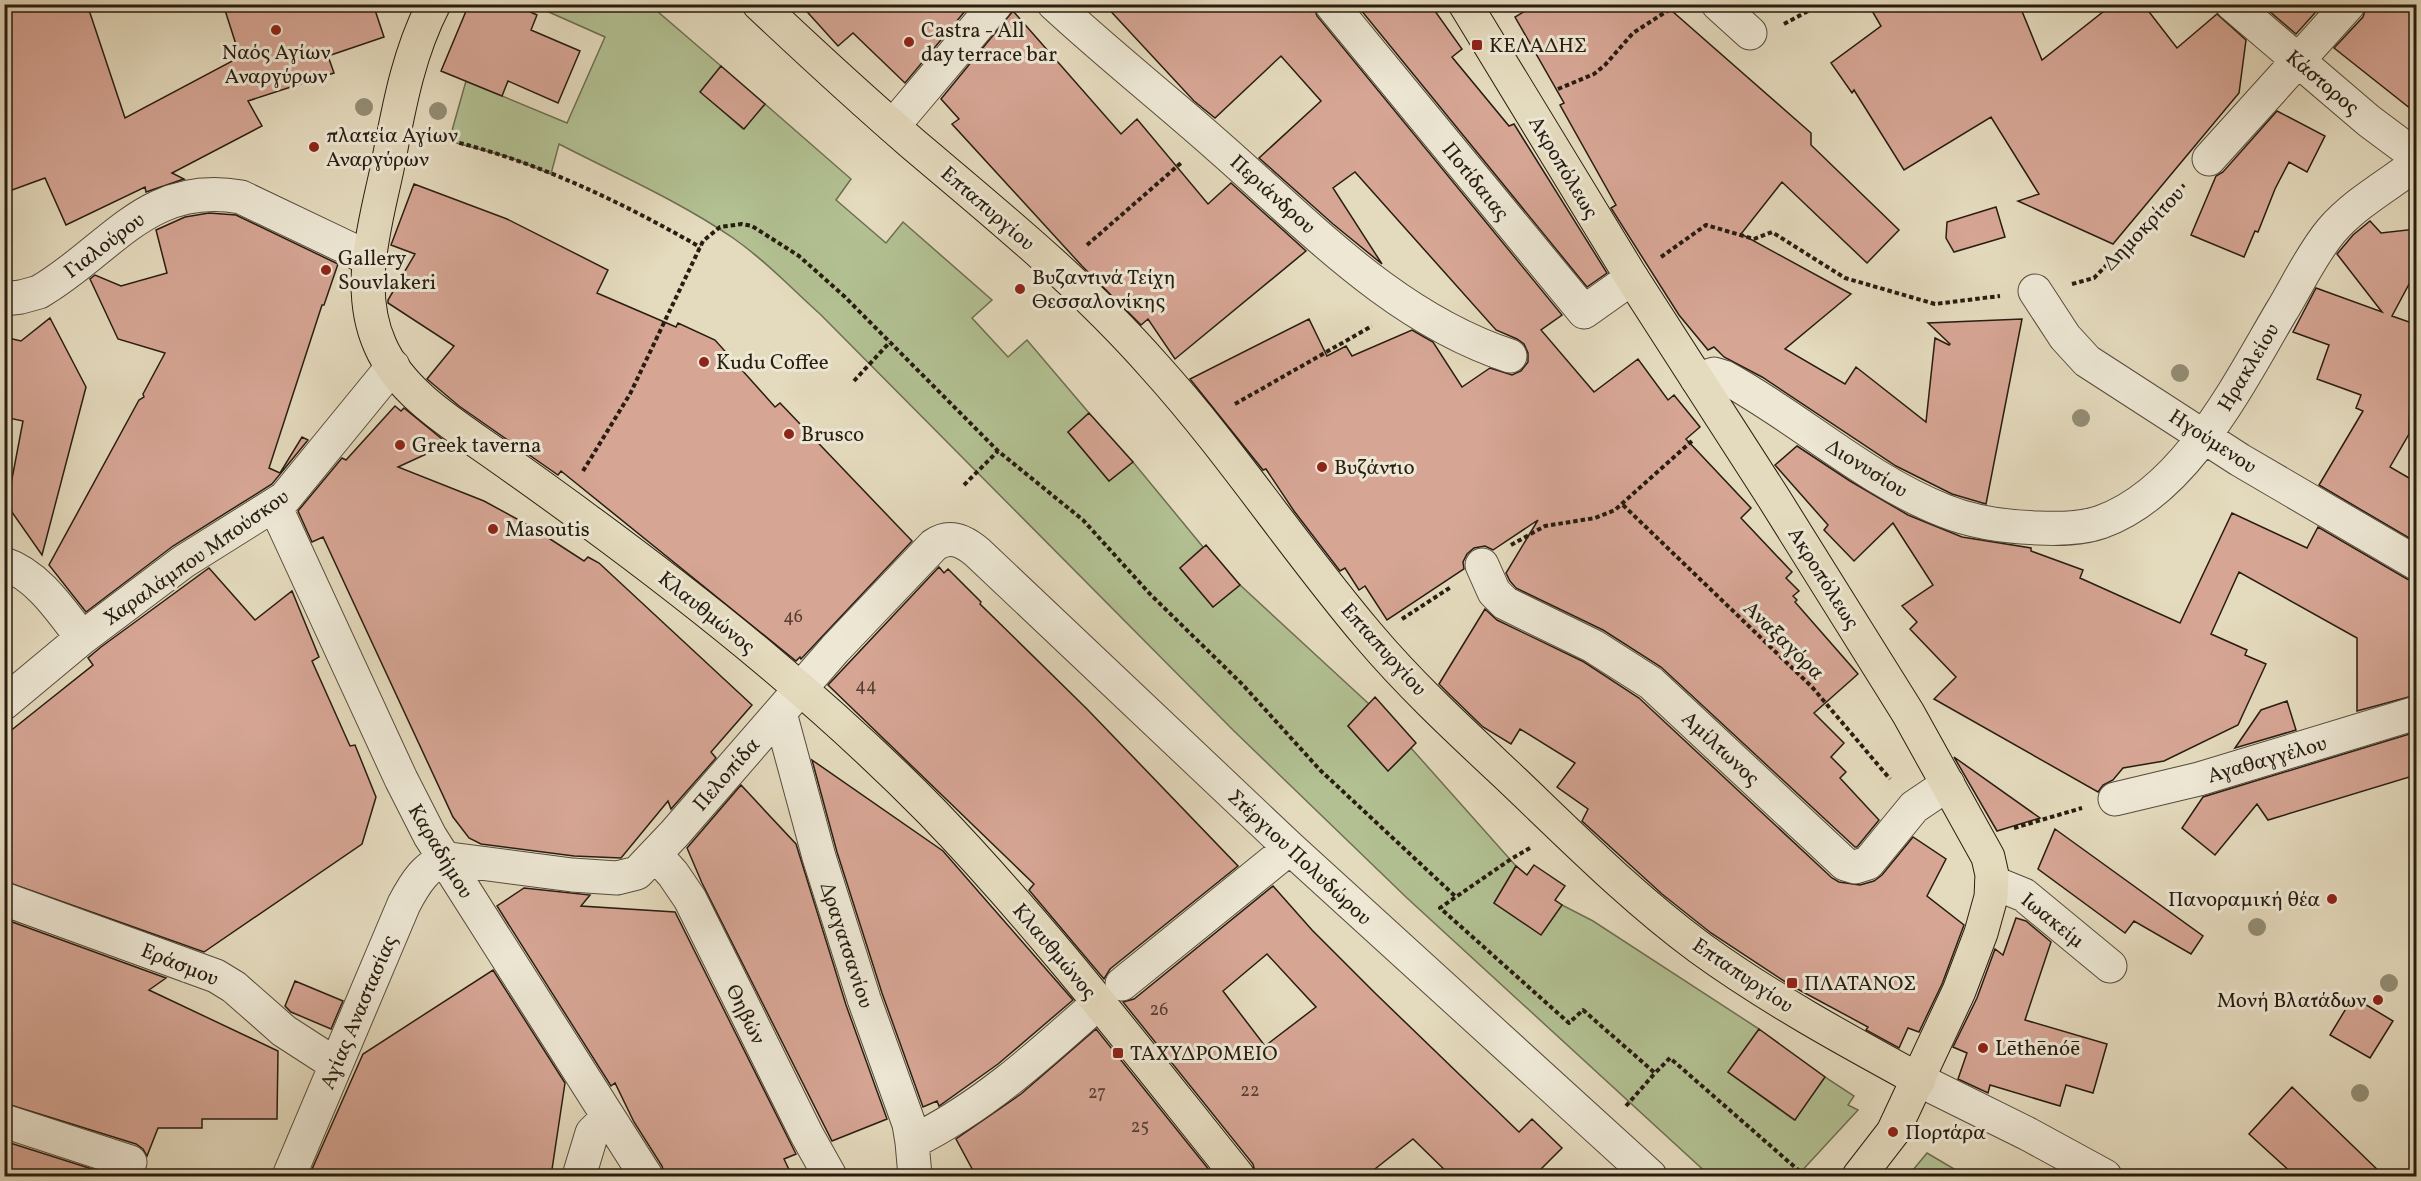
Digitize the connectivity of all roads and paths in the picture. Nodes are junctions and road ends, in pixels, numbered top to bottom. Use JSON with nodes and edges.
{"nodes":[{"id":1,"x":434,"y":4,"type":"edge"},
{"id":2,"x":759,"y":4,"type":"edge"},
{"id":3,"x":996,"y":4,"type":"edge"},
{"id":4,"x":1054,"y":4,"type":"edge"},
{"id":5,"x":1331,"y":4,"type":"edge"},
{"id":6,"x":1465,"y":4,"type":"edge"},
{"id":7,"x":1678,"y":4,"type":"edge"},
{"id":8,"x":1718,"y":4,"type":"edge"},
{"id":9,"x":2232,"y":4,"type":"edge"},
{"id":10,"x":2349,"y":4,"type":"edge"},
{"id":11,"x":1750,"y":33,"type":"dead end"},
{"id":12,"x":2298,"y":62,"type":"junction"},
{"id":13,"x":1525,"y":104,"type":"junction"},
{"id":14,"x":893,"y":126,"type":"junction"},
{"id":15,"x":394,"y":130,"type":"junction"},
{"id":16,"x":1210,"y":139,"type":"junction"},
{"id":17,"x":2416,"y":156,"type":"edge"},
{"id":18,"x":2209,"y":159,"type":"joint"},
{"id":19,"x":2416,"y":164,"type":"edge"},
{"id":20,"x":700,"y":248,"type":"junction"},
{"id":21,"x":369,"y":260,"type":"junction"},
{"id":22,"x":1059,"y":269,"type":"junction"},
{"id":23,"x":1632,"y":278,"type":"junction"},
{"id":24,"x":2035,"y":291,"type":"junction"},
{"id":25,"x":4,"y":299,"type":"edge"},
{"id":26,"x":1406,"y":306,"type":"junction"},
{"id":27,"x":890,"y":342,"type":"junction"},
{"id":28,"x":1510,"y":356,"type":"dead end"},
{"id":29,"x":393,"y":366,"type":"junction"},
{"id":30,"x":1697,"y":379,"type":"junction"},
{"id":31,"x":854,"y":381,"type":"dead end"},
{"id":32,"x":1202,"y":423,"type":"junction"},
{"id":33,"x":2203,"y":435,"type":"junction"},
{"id":34,"x":1698,"y":436,"type":"dead end"},
{"id":35,"x":998,"y":451,"type":"junction"},
{"id":36,"x":964,"y":485,"type":"dead end"},
{"id":37,"x":563,"y":502,"type":"junction"},
{"id":38,"x":1623,"y":505,"type":"junction"},
{"id":39,"x":275,"y":506,"type":"junction"},
{"id":40,"x":2052,"y":528,"type":"joint"},
{"id":41,"x":951,"y":538,"type":"joint"},
{"id":42,"x":2416,"y":563,"type":"edge"},
{"id":43,"x":4,"y":564,"type":"edge"},
{"id":44,"x":1482,"y":565,"type":"junction"},
{"id":45,"x":82,"y":638,"type":"junction"},
{"id":46,"x":1371,"y":638,"type":"junction"},
{"id":47,"x":789,"y":701,"type":"junction"},
{"id":48,"x":4,"y":703,"type":"edge"},
{"id":49,"x":2416,"y":713,"type":"edge"},
{"id":50,"x":1948,"y":784,"type":"junction"},
{"id":51,"x":2115,"y":799,"type":"joint"},
{"id":52,"x":1914,"y":807,"type":"junction"},
{"id":53,"x":1560,"y":826,"type":"junction"},
{"id":54,"x":1979,"y":839,"type":"junction"},
{"id":55,"x":1290,"y":848,"type":"junction"},
{"id":56,"x":656,"y":855,"type":"junction"},
{"id":57,"x":444,"y":859,"type":"junction"},
{"id":58,"x":1992,"y":882,"type":"junction"},
{"id":59,"x":1456,"y":897,"type":"junction"},
{"id":60,"x":4,"y":899,"type":"edge"},
{"id":61,"x":2110,"y":966,"type":"dead end"},
{"id":62,"x":1110,"y":993,"type":"junction"},
{"id":63,"x":335,"y":1065,"type":"junction"},
{"id":64,"x":1655,"y":1073,"type":"junction"},
{"id":65,"x":1919,"y":1080,"type":"junction"},
{"id":66,"x":1621,"y":1111,"type":"dead end"},
{"id":67,"x":608,"y":1117,"type":"junction"},
{"id":68,"x":4,"y":1121,"type":"edge"},
{"id":69,"x":912,"y":1142,"type":"junction"},
{"id":70,"x":130,"y":1162,"type":"dead end"},
{"id":71,"x":289,"y":1176,"type":"edge"},
{"id":72,"x":579,"y":1176,"type":"edge"},
{"id":73,"x":646,"y":1176,"type":"edge"},
{"id":74,"x":830,"y":1176,"type":"edge"},
{"id":75,"x":915,"y":1176,"type":"edge"},
{"id":76,"x":1238,"y":1176,"type":"edge"},
{"id":77,"x":1650,"y":1176,"type":"edge"},
{"id":78,"x":1805,"y":1176,"type":"edge"},
{"id":79,"x":1859,"y":1176,"type":"edge"},
{"id":80,"x":2105,"y":1176,"type":"edge"}],
"edges":[{"from":1,"to":15,"type":"main road","name":"Κλαυθμώνος"},
{"from":2,"to":14,"type":"main road","name":"Επταπυργίου"},
{"from":3,"to":14,"type":"street"},
{"from":4,"to":16,"type":"street","name":"Περιάνδρου"},
{"from":5,"to":23,"type":"street","name":"Ποτίδαιας"},
{"from":6,"to":13,"type":"main road","name":"Ακροπόλεως"},
{"from":7,"to":13,"type":"path"},
{"from":8,"to":11,"type":"street"},
{"from":9,"to":12,"type":"street","name":"Κάστορος"},
{"from":10,"to":12,"type":"street"},
{"from":12,"to":17,"type":"street","name":"Κάστορος"},
{"from":12,"to":18,"type":"street"},
{"from":13,"to":23,"type":"main road","name":"Ακροπόλεως"},
{"from":14,"to":22,"type":"main road","name":"Επταπυργίου"},
{"from":15,"to":20,"type":"path"},
{"from":15,"to":21,"type":"main road","name":"Κλαυθμώνος"},
{"from":16,"to":22,"type":"path"},
{"from":16,"to":26,"type":"street","name":"Περιάνδρου"},
{"from":18,"to":24,"type":"path","name":"Δημοκρίτου"},
{"from":19,"to":33,"type":"street","name":"Ηρακλείου"},
{"from":20,"to":27,"type":"path"},
{"from":20,"to":37,"type":"path"},
{"from":21,"to":25,"type":"street","name":"Γιαλούρου"},
{"from":21,"to":29,"type":"main road","name":"Κλαυθμώνος"},
{"from":22,"to":32,"type":"main road","name":"Επταπυργίου"},
{"from":23,"to":24,"type":"path","name":"Δημοκρίτου"},
{"from":23,"to":30,"type":"main road","name":"Ακροπόλεως"},
{"from":24,"to":33,"type":"street","name":"Ηγούμενου"},
{"from":26,"to":28,"type":"street","name":"Περιάνδρου"},
{"from":26,"to":32,"type":"path"},
{"from":27,"to":31,"type":"path"},
{"from":27,"to":35,"type":"path"},
{"from":29,"to":37,"type":"main road","name":"Κλαυθμώνος"},
{"from":29,"to":39,"type":"street","name":"Χαραλάμπου Μπούσκου"},
{"from":30,"to":40,"type":"street","name":"Διονυσίου"},
{"from":30,"to":50,"type":"main road","name":"Ακροπόλεως"},
{"from":32,"to":46,"type":"main road","name":"Επταπυργίου"},
{"from":33,"to":40,"type":"street","name":"Ηρακλείου"},
{"from":33,"to":42,"type":"street","name":"Ηγούμενου"},
{"from":34,"to":38,"type":"path"},
{"from":35,"to":36,"type":"path"},
{"from":35,"to":59,"type":"path"},
{"from":37,"to":47,"type":"main road","name":"Κλαυθμώνος"},
{"from":38,"to":44,"type":"path"},
{"from":38,"to":52,"type":"path","name":"Αναξαγόρα"},
{"from":39,"to":45,"type":"street","name":"Χαραλάμπου Μπούσκου"},
{"from":39,"to":57,"type":"street","name":"Καραδήμου"},
{"from":41,"to":47,"type":"street","name":"Πελοπίδα"},
{"from":41,"to":55,"type":"street","name":"Στέργιου Πολυδώρου"},
{"from":43,"to":45,"type":"street"},
{"from":44,"to":46,"type":"path"},
{"from":44,"to":52,"type":"street","name":"Αμίλτωνος"},
{"from":45,"to":48,"type":"street","name":"Χαραλάμπου Μπούσκου"},
{"from":46,"to":53,"type":"main road","name":"Επταπυργίου"},
{"from":47,"to":56,"type":"street","name":"Πελοπίδα"},
{"from":47,"to":62,"type":"main road","name":"Κλαυθμώνος"},
{"from":47,"to":69,"type":"street","name":"Δραγατσανίου"},
{"from":49,"to":51,"type":"street","name":"Αγαθαγγέλου"},
{"from":50,"to":52,"type":"street","name":"Αμίλτωνος"},
{"from":50,"to":54,"type":"main road","name":"Ακροπόλεως"},
{"from":51,"to":54,"type":"path"},
{"from":53,"to":59,"type":"path"},
{"from":53,"to":65,"type":"main road","name":"Επταπυργίου"},
{"from":54,"to":58,"type":"main road","name":"Ακροπόλεως"},
{"from":55,"to":62,"type":"street"},
{"from":55,"to":77,"type":"street","name":"Στέργιου Πολυδώρου"},
{"from":56,"to":57,"type":"street","name":"Πελοπίδα"},
{"from":56,"to":74,"type":"street","name":"Θηβών"},
{"from":57,"to":63,"type":"street","name":"Αγίας Αναστασίας"},
{"from":57,"to":67,"type":"street","name":"Καραδήμου"},
{"from":58,"to":61,"type":"street","name":"Ιωακείμ"},
{"from":58,"to":65,"type":"main road","name":"Ακροπόλεως"},
{"from":59,"to":64,"type":"path"},
{"from":60,"to":63,"type":"street","name":"Εράσμου"},
{"from":62,"to":69,"type":"street"},
{"from":62,"to":76,"type":"main road","name":"Κλαυθμώνος"},
{"from":63,"to":71,"type":"street","name":"Αγίας Αναστασίας"},
{"from":64,"to":66,"type":"path"},
{"from":64,"to":78,"type":"path"},
{"from":65,"to":79,"type":"main road","name":"Ακροπόλεως"},
{"from":65,"to":80,"type":"street","name":"Επταπυργίου"},
{"from":67,"to":72,"type":"street"},
{"from":67,"to":73,"type":"street","name":"Καραδήμου"},
{"from":68,"to":70,"type":"street"},
{"from":69,"to":75,"type":"street","name":"Δραγατσανίου"}]}
